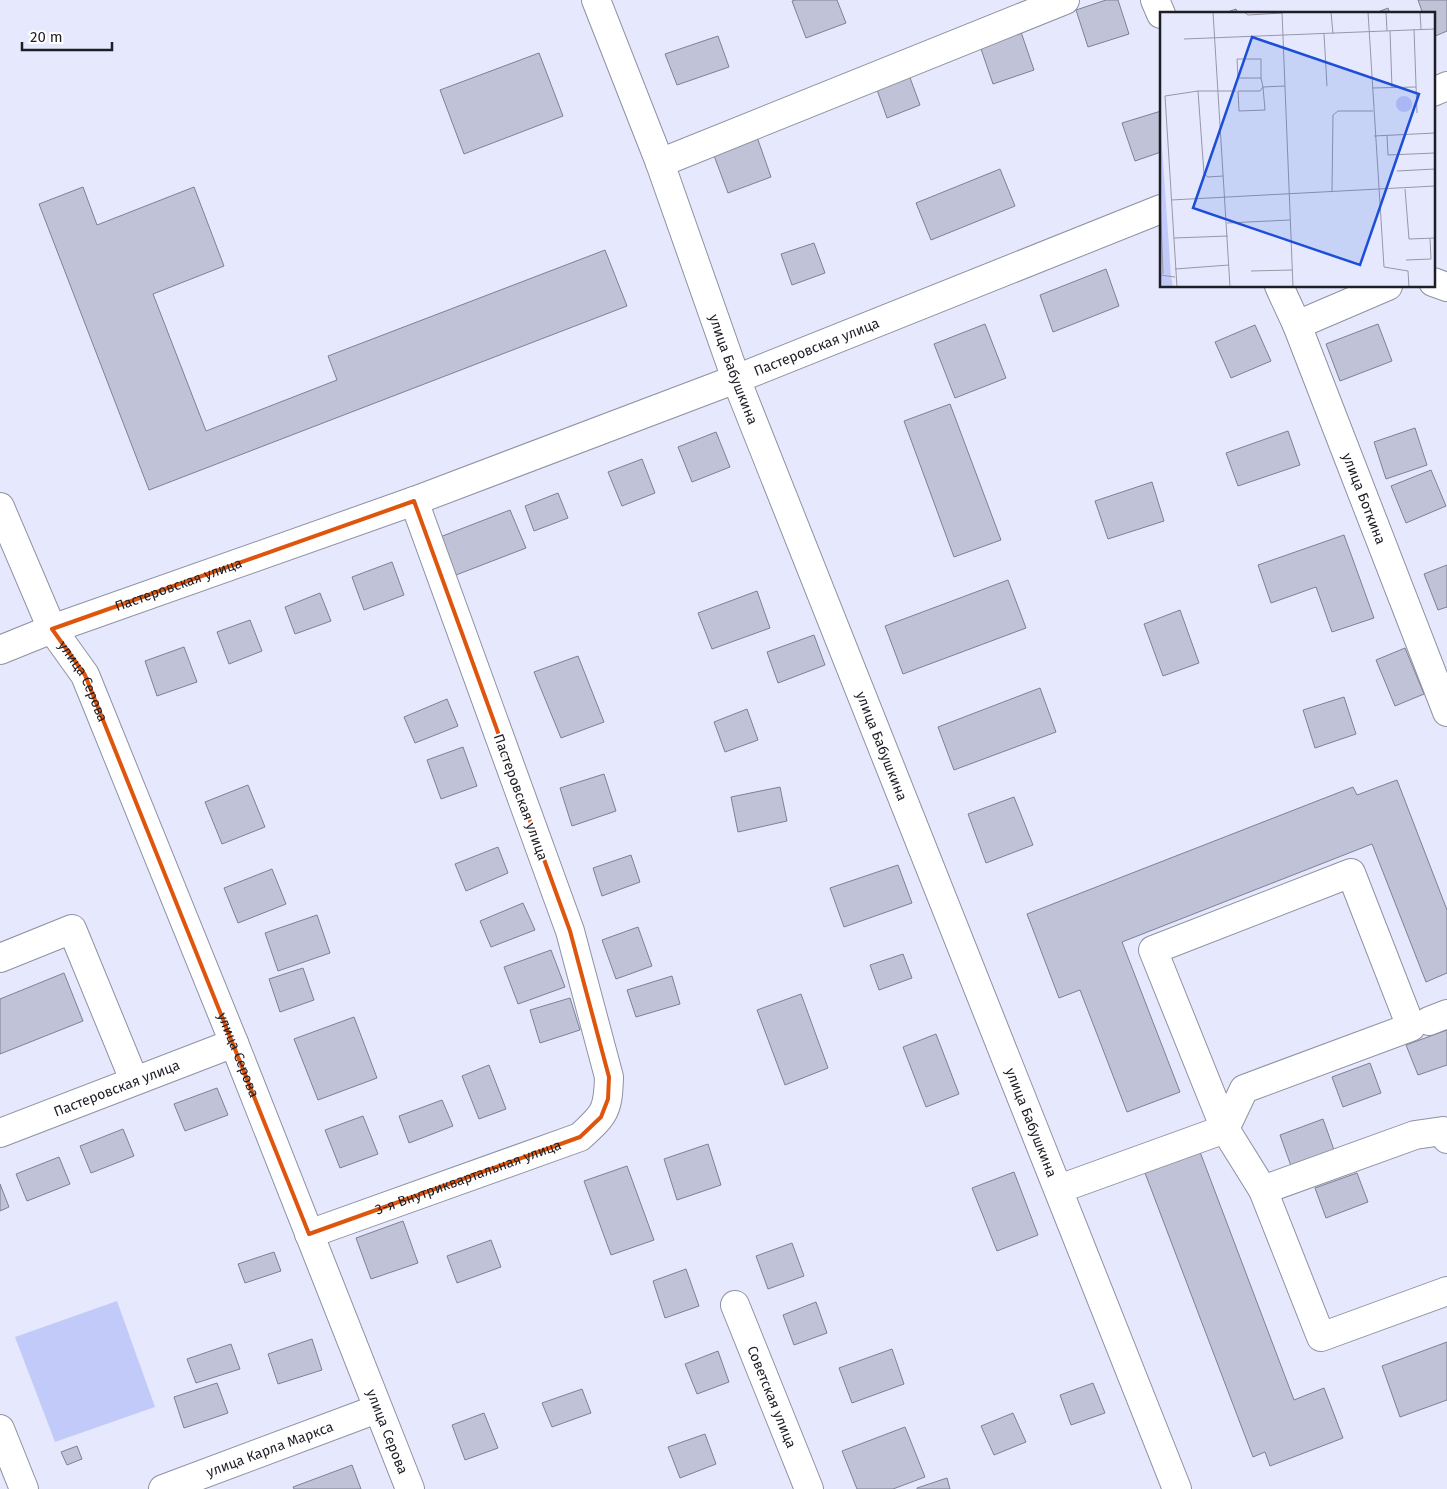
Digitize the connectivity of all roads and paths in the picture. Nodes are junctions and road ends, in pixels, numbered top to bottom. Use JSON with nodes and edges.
{"nodes":[{"id":1,"x":596,"y":0,"type":"edge"},
{"id":2,"x":1066,"y":0,"type":"edge"},
{"id":3,"x":1155,"y":0,"type":"edge"},
{"id":4,"x":1160,"y":12,"type":"edge"},
{"id":5,"x":1447,"y":86,"type":"edge"},
{"id":6,"x":1434,"y":92,"type":"edge"},
{"id":7,"x":660,"y":163,"type":"junction"},
{"id":8,"x":1160,"y":208,"type":"edge"},
{"id":9,"x":1434,"y":282,"type":"edge"},
{"id":10,"x":1447,"y":287,"type":"edge"},
{"id":11,"x":1280,"y":288,"type":"edge"},
{"id":12,"x":1383,"y":288,"type":"edge"},
{"id":13,"x":1297,"y":325,"type":"junction"},
{"id":14,"x":736,"y":379,"type":"junction"},
{"id":15,"x":414,"y":501,"type":"junction"},
{"id":16,"x":0,"y":508,"type":"edge"},
{"id":17,"x":52,"y":629,"type":"junction"},
{"id":18,"x":0,"y":650,"type":"edge"},
{"id":19,"x":1447,"y":712,"type":"edge"},
{"id":20,"x":0,"y":958,"type":"edge"},
{"id":21,"x":234,"y":1043,"type":"junction"},
{"id":22,"x":134,"y":1080,"type":"junction"},
{"id":23,"x":608,"y":1098,"type":"joint"},
{"id":24,"x":1225,"y":1129,"type":"junction"},
{"id":25,"x":0,"y":1133,"type":"edge"},
{"id":26,"x":1447,"y":1139,"type":"edge"},
{"id":27,"x":1059,"y":1189,"type":"junction"},
{"id":28,"x":1263,"y":1190,"type":"junction"},
{"id":29,"x":309,"y":1234,"type":"junction"},
{"id":30,"x":1447,"y":1291,"type":"edge"},
{"id":31,"x":735,"y":1305,"type":"dead end"},
{"id":32,"x":377,"y":1409,"type":"junction"},
{"id":33,"x":0,"y":1429,"type":"edge"},
{"id":34,"x":227,"y":1478,"type":"edge"},
{"id":35,"x":24,"y":1489,"type":"edge"},
{"id":36,"x":163,"y":1489,"type":"edge"},
{"id":37,"x":410,"y":1489,"type":"edge"},
{"id":38,"x":809,"y":1489,"type":"edge"},
{"id":39,"x":1177,"y":1489,"type":"edge"}],
"edges":[{"from":1,"to":7,"type":"street","name":"улица Бабушкина"},
{"from":2,"to":7,"type":"street"},
{"from":3,"to":4,"type":"street"},
{"from":5,"to":6,"type":"street"},
{"from":7,"to":14,"type":"street","name":"улица Бабушкина"},
{"from":8,"to":14,"type":"street","name":"Пастеровская улица"},
{"from":9,"to":10,"type":"street"},
{"from":11,"to":13,"type":"street","name":"улица Боткина"},
{"from":12,"to":13,"type":"street"},
{"from":13,"to":19,"type":"street","name":"улица Боткина"},
{"from":14,"to":15,"type":"street","name":"Пастеровская улица"},
{"from":14,"to":27,"type":"street","name":"улица Бабушкина"},
{"from":15,"to":17,"type":"street","name":"Пастеровская улица"},
{"from":15,"to":23,"type":"street","name":"Пастеровская улица"},
{"from":16,"to":17,"type":"street","name":"улица Серова"},
{"from":17,"to":18,"type":"street","name":"Пастеровская улица"},
{"from":17,"to":21,"type":"street","name":"улица Серова"},
{"from":20,"to":22,"type":"street"},
{"from":21,"to":22,"type":"street","name":"Пастеровская улица"},
{"from":21,"to":29,"type":"street","name":"улица Серова"},
{"from":22,"to":25,"type":"street","name":"Пастеровская улица"},
{"from":23,"to":29,"type":"street","name":"3-я Внутриквартальная улица"},
{"from":24,"to":24,"type":"street"},
{"from":24,"to":27,"type":"street"},
{"from":24,"to":28,"type":"street"},
{"from":26,"to":28,"type":"street"},
{"from":27,"to":39,"type":"street","name":"улица Бабушкина"},
{"from":28,"to":30,"type":"street"},
{"from":29,"to":32,"type":"street","name":"улица Серова"},
{"from":31,"to":38,"type":"street","name":"Советская улица"},
{"from":32,"to":34,"type":"street","name":"улица Карла Маркса"},
{"from":32,"to":37,"type":"street","name":"улица Серова"},
{"from":33,"to":35,"type":"street"},
{"from":34,"to":36,"type":"street","name":"улица Карла Маркса"}]}
